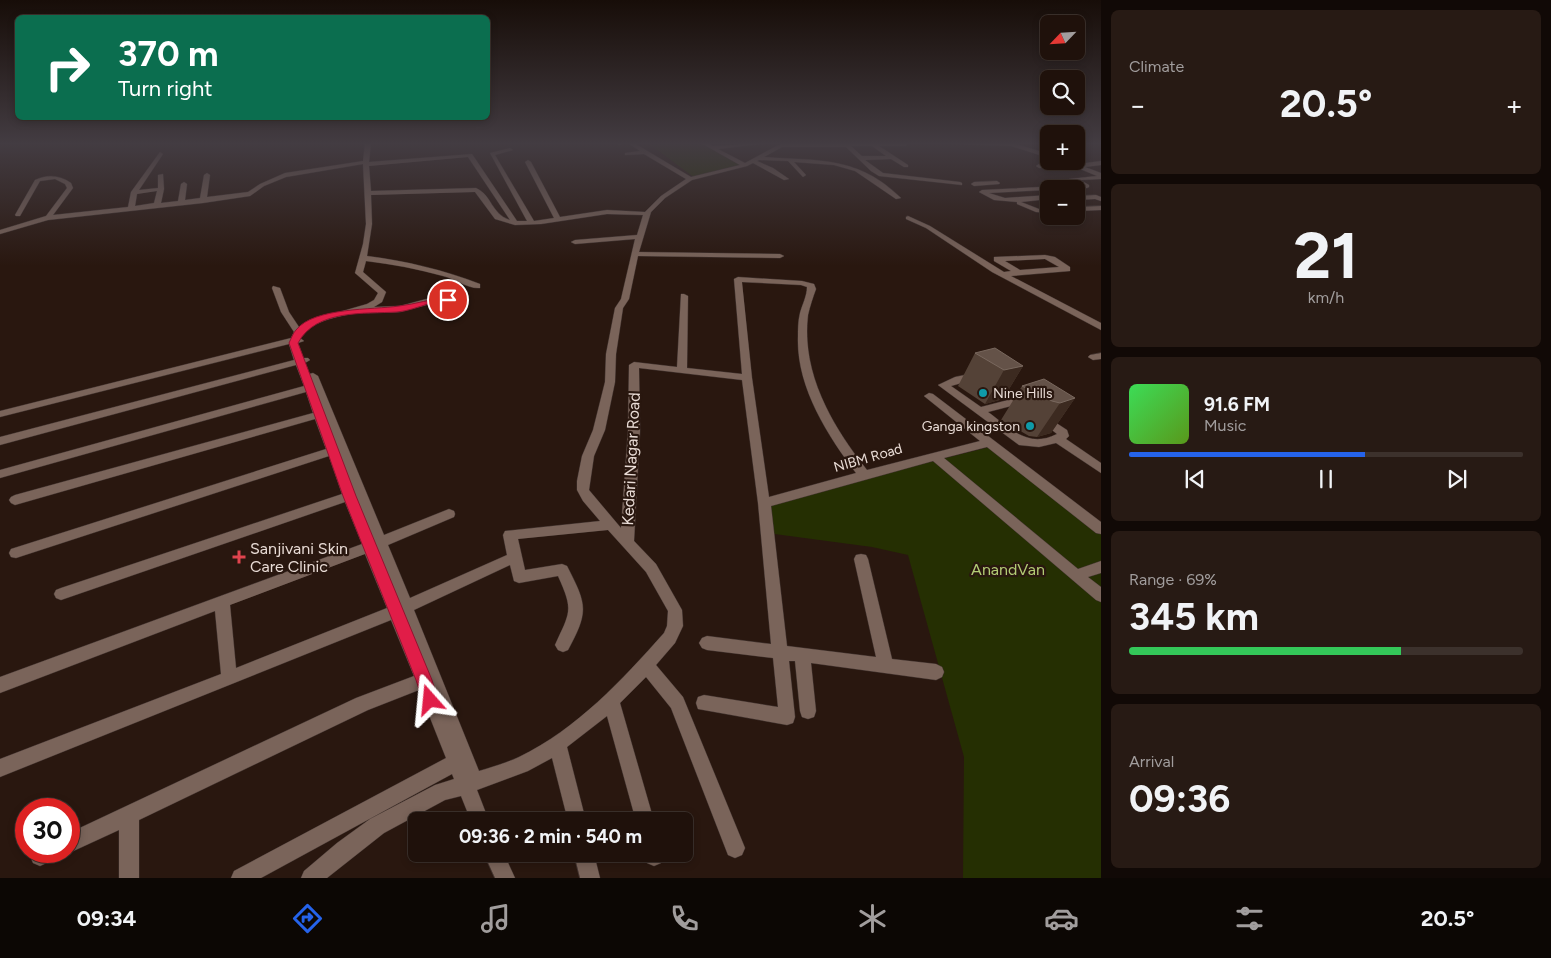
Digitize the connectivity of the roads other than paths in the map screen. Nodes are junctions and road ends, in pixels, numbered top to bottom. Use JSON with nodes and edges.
{"nodes":[{"id":1,"x":36,"y":184,"type":"edge"},
{"id":2,"x":69,"y":184,"type":"edge"},
{"id":3,"x":139,"y":184,"type":"edge"},
{"id":4,"x":161,"y":184,"type":"edge"},
{"id":5,"x":184,"y":184,"type":"dead end"},
{"id":6,"x":206,"y":184,"type":"edge"},
{"id":7,"x":264,"y":184,"type":"edge"},
{"id":8,"x":366,"y":184,"type":"edge"},
{"id":9,"x":490,"y":184,"type":"edge"},
{"id":10,"x":509,"y":184,"type":"edge"},
{"id":11,"x":539,"y":184,"type":"edge"},
{"id":12,"x":683,"y":184,"type":"edge"},
{"id":13,"x":877,"y":184,"type":"edge"},
{"id":14,"x":1031,"y":184,"type":"edge"},
{"id":15,"x":1007,"y":186,"type":"junction"},
{"id":16,"x":1038,"y":188,"type":"joint"},
{"id":17,"x":1085,"y":188,"type":"edge"},
{"id":18,"x":161,"y":189,"type":"junction"},
{"id":19,"x":493,"y":189,"type":"junction"},
{"id":20,"x":476,"y":190,"type":"junction"},
{"id":21,"x":985,"y":191,"type":"junction"},
{"id":22,"x":134,"y":192,"type":"junction"},
{"id":23,"x":368,"y":193,"type":"junction"},
{"id":24,"x":1100,"y":195,"type":"edge"},
{"id":25,"x":1085,"y":197,"type":"edge"},
{"id":26,"x":898,"y":198,"type":"dead end"},
{"id":27,"x":1025,"y":198,"type":"junction"},
{"id":28,"x":1040,"y":198,"type":"edge"},
{"id":29,"x":1040,"y":199,"type":"edge"},
{"id":30,"x":203,"y":201,"type":"junction"},
{"id":31,"x":181,"y":203,"type":"junction"},
{"id":32,"x":157,"y":206,"type":"junction"},
{"id":33,"x":131,"y":208,"type":"junction"},
{"id":34,"x":1101,"y":208,"type":"edge"},
{"id":35,"x":1085,"y":209,"type":"edge"},
{"id":36,"x":1040,"y":210,"type":"edge"},
{"id":37,"x":647,"y":214,"type":"junction"},
{"id":38,"x":18,"y":215,"type":"dead end"},
{"id":39,"x":48,"y":218,"type":"junction"},
{"id":40,"x":908,"y":218,"type":"dead end"},
{"id":41,"x":558,"y":220,"type":"junction"},
{"id":42,"x":515,"y":223,"type":"junction"},
{"id":43,"x":532,"y":223,"type":"junction"},
{"id":44,"x":3,"y":231,"type":"edge"},
{"id":45,"x":640,"y":237,"type":"junction"},
{"id":46,"x":575,"y":242,"type":"dead end"},
{"id":47,"x":635,"y":254,"type":"junction"},
{"id":48,"x":780,"y":256,"type":"dead end"},
{"id":49,"x":362,"y":258,"type":"junction"},
{"id":50,"x":1019,"y":272,"type":"junction"},
{"id":51,"x":1003,"y":274,"type":"junction"},
{"id":52,"x":477,"y":286,"type":"dead end"},
{"id":53,"x":276,"y":288,"type":"dead end"},
{"id":54,"x":684,"y":296,"type":"dead end"},
{"id":55,"x":465,"y":299,"type":"dead end"},
{"id":56,"x":351,"y":311,"type":"junction"},
{"id":57,"x":1101,"y":327,"type":"edge"},
{"id":58,"x":297,"y":337,"type":"junction"},
{"id":59,"x":303,"y":361,"type":"junction"},
{"id":60,"x":682,"y":369,"type":"junction"},
{"id":61,"x":747,"y":378,"type":"junction"},
{"id":62,"x":313,"y":387,"type":"junction"},
{"id":63,"x":929,"y":396,"type":"dead end"},
{"id":64,"x":1016,"y":401,"type":"junction"},
{"id":65,"x":979,"y":411,"type":"junction"},
{"id":66,"x":323,"y":413,"type":"junction"},
{"id":67,"x":0,"y":414,"type":"edge"},
{"id":68,"x":1058,"y":439,"type":"junction"},
{"id":69,"x":0,"y":441,"type":"edge"},
{"id":70,"x":989,"y":443,"type":"junction"},
{"id":71,"x":338,"y":449,"type":"junction"},
{"id":72,"x":936,"y":457,"type":"junction"},
{"id":73,"x":1101,"y":469,"type":"edge"},
{"id":74,"x":0,"y":474,"type":"edge"},
{"id":75,"x":865,"y":476,"type":"junction"},
{"id":76,"x":354,"y":494,"type":"junction"},
{"id":77,"x":15,"y":500,"type":"dead end"},
{"id":78,"x":764,"y":504,"type":"junction"},
{"id":79,"x":449,"y":514,"type":"dead end"},
{"id":80,"x":610,"y":525,"type":"junction"},
{"id":81,"x":1101,"y":529,"type":"edge"},
{"id":82,"x":627,"y":543,"type":"junction"},
{"id":83,"x":374,"y":544,"type":"junction"},
{"id":84,"x":16,"y":553,"type":"dead end"},
{"id":85,"x":861,"y":559,"type":"dead end"},
{"id":86,"x":508,"y":560,"type":"dead end"},
{"id":87,"x":1101,"y":566,"type":"edge"},
{"id":88,"x":1077,"y":575,"type":"junction"},
{"id":89,"x":61,"y":594,"type":"dead end"},
{"id":90,"x":1101,"y":596,"type":"edge"},
{"id":91,"x":222,"y":602,"type":"junction"},
{"id":92,"x":401,"y":610,"type":"junction"},
{"id":93,"x":708,"y":643,"type":"dead end"},
{"id":94,"x":563,"y":645,"type":"dead end"},
{"id":95,"x":780,"y":652,"type":"junction"},
{"id":96,"x":802,"y":655,"type":"junction"},
{"id":97,"x":646,"y":664,"type":"junction"},
{"id":98,"x":886,"y":667,"type":"junction"},
{"id":99,"x":936,"y":672,"type":"dead end"},
{"id":100,"x":229,"y":678,"type":"junction"},
{"id":101,"x":429,"y":678,"type":"junction"},
{"id":102,"x":0,"y":685,"type":"edge"},
{"id":103,"x":611,"y":700,"type":"junction"},
{"id":104,"x":704,"y":703,"type":"dead end"},
{"id":105,"x":808,"y":711,"type":"dead end"},
{"id":106,"x":558,"y":745,"type":"junction"},
{"id":107,"x":455,"y":763,"type":"junction"},
{"id":108,"x":0,"y":768,"type":"edge"},
{"id":109,"x":469,"y":784,"type":"junction"},
{"id":110,"x":477,"y":812,"type":"edge"},
{"id":111,"x":575,"y":812,"type":"edge"},
{"id":112,"x":642,"y":812,"type":"edge"},
{"id":113,"x":129,"y":815,"type":"junction"},
{"id":114,"x":80,"y":838,"type":"edge"},
{"id":115,"x":735,"y":848,"type":"dead end"},
{"id":116,"x":498,"y":862,"type":"edge"},
{"id":117,"x":586,"y":862,"type":"edge"},
{"id":118,"x":129,"y":878,"type":"edge"},
{"id":119,"x":241,"y":878,"type":"edge"},
{"id":120,"x":311,"y":878,"type":"edge"},
{"id":121,"x":505,"y":878,"type":"edge"},
{"id":122,"x":590,"y":878,"type":"edge"}],
"edges":[{"from":1,"to":38,"type":"street"},
{"from":2,"to":39,"type":"street"},
{"from":3,"to":22,"type":"street"},
{"from":4,"to":18,"type":"street"},
{"from":5,"to":31,"type":"street"},
{"from":6,"to":30,"type":"street"},
{"from":7,"to":30,"type":"street"},
{"from":8,"to":23,"type":"street"},
{"from":9,"to":19,"type":"street"},
{"from":10,"to":43,"type":"street"},
{"from":11,"to":41,"type":"street"},
{"from":12,"to":37,"type":"street"},
{"from":13,"to":26,"type":"street"},
{"from":14,"to":16,"type":"street"},
{"from":15,"to":16,"type":"street"},
{"from":15,"to":21,"type":"street"},
{"from":15,"to":21,"type":"street"},
{"from":15,"to":27,"type":"street"},
{"from":17,"to":24,"type":"street"},
{"from":18,"to":22,"type":"street"},
{"from":18,"to":32,"type":"street"},
{"from":19,"to":20,"type":"street"},
{"from":19,"to":42,"type":"street"},
{"from":20,"to":23,"type":"street"},
{"from":20,"to":42,"type":"street"},
{"from":21,"to":27,"type":"street"},
{"from":22,"to":33,"type":"street"},
{"from":23,"to":49,"type":"street"},
{"from":24,"to":25,"type":"street"},
{"from":27,"to":28,"type":"street"},
{"from":29,"to":36,"type":"street"},
{"from":30,"to":31,"type":"street"},
{"from":31,"to":32,"type":"street"},
{"from":32,"to":33,"type":"street"},
{"from":33,"to":39,"type":"street"},
{"from":34,"to":35,"type":"street"},
{"from":37,"to":41,"type":"street"},
{"from":37,"to":45,"type":"street"},
{"from":39,"to":44,"type":"street"},
{"from":40,"to":51,"type":"street"},
{"from":41,"to":43,"type":"street"},
{"from":42,"to":43,"type":"street"},
{"from":45,"to":46,"type":"street"},
{"from":45,"to":47,"type":"street"},
{"from":47,"to":48,"type":"street"},
{"from":47,"to":80,"type":"street"},
{"from":49,"to":52,"type":"street"},
{"from":49,"to":56,"type":"street"},
{"from":50,"to":50,"type":"street"},
{"from":50,"to":51,"type":"street"},
{"from":51,"to":57,"type":"street"},
{"from":53,"to":58,"type":"street"},
{"from":54,"to":60,"type":"street"},
{"from":55,"to":56,"type":"street"},
{"from":56,"to":58,"type":"street"},
{"from":58,"to":59,"type":"street"},
{"from":58,"to":67,"type":"street"},
{"from":59,"to":62,"type":"street"},
{"from":59,"to":69,"type":"street"},
{"from":60,"to":61,"type":"street"},
{"from":60,"to":82,"type":"street","name":"Kedari Nagar Road"},
{"from":61,"to":75,"type":"street"},
{"from":61,"to":78,"type":"street"},
{"from":62,"to":66,"type":"street"},
{"from":62,"to":74,"type":"street"},
{"from":63,"to":70,"type":"street"},
{"from":64,"to":65,"type":"street"},
{"from":64,"to":65,"type":"street"},
{"from":64,"to":68,"type":"street"},
{"from":65,"to":68,"type":"street"},
{"from":66,"to":71,"type":"street"},
{"from":66,"to":77,"type":"street"},
{"from":68,"to":73,"type":"street"},
{"from":70,"to":72,"type":"street","name":"NIBM Road"},
{"from":70,"to":81,"type":"street"},
{"from":71,"to":76,"type":"street"},
{"from":71,"to":84,"type":"street"},
{"from":72,"to":75,"type":"street","name":"NIBM Road"},
{"from":72,"to":88,"type":"street"},
{"from":75,"to":78,"type":"street","name":"NIBM Road"},
{"from":76,"to":83,"type":"street"},
{"from":76,"to":89,"type":"street"},
{"from":78,"to":95,"type":"street"},
{"from":79,"to":83,"type":"street"},
{"from":80,"to":82,"type":"street"},
{"from":80,"to":94,"type":"street"},
{"from":82,"to":97,"type":"street","name":"Kedari Nagar Road"},
{"from":83,"to":91,"type":"street"},
{"from":83,"to":92,"type":"street"},
{"from":85,"to":98,"type":"street"},
{"from":86,"to":92,"type":"street"},
{"from":87,"to":88,"type":"street"},
{"from":88,"to":90,"type":"street"},
{"from":91,"to":100,"type":"street"},
{"from":91,"to":102,"type":"street"},
{"from":92,"to":100,"type":"street"},
{"from":92,"to":101,"type":"street"},
{"from":93,"to":95,"type":"street"},
{"from":95,"to":96,"type":"street"},
{"from":95,"to":104,"type":"street"},
{"from":96,"to":98,"type":"street"},
{"from":96,"to":105,"type":"street"},
{"from":97,"to":103,"type":"street","name":"Kedari Nagar Road"},
{"from":97,"to":115,"type":"street"},
{"from":98,"to":99,"type":"street"},
{"from":100,"to":108,"type":"street"},
{"from":101,"to":107,"type":"street"},
{"from":101,"to":109,"type":"street"},
{"from":101,"to":113,"type":"street"},
{"from":103,"to":106,"type":"street","name":"Kedari Nagar Road"},
{"from":103,"to":112,"type":"street"},
{"from":106,"to":109,"type":"street","name":"Kedari Nagar Road"},
{"from":106,"to":111,"type":"street"},
{"from":107,"to":109,"type":"street"},
{"from":107,"to":119,"type":"street"},
{"from":109,"to":110,"type":"street"},
{"from":109,"to":120,"type":"street","name":"Kedari Nagar Road"},
{"from":113,"to":114,"type":"street"},
{"from":113,"to":118,"type":"street"},
{"from":116,"to":121,"type":"street"},
{"from":117,"to":122,"type":"street"}]}
